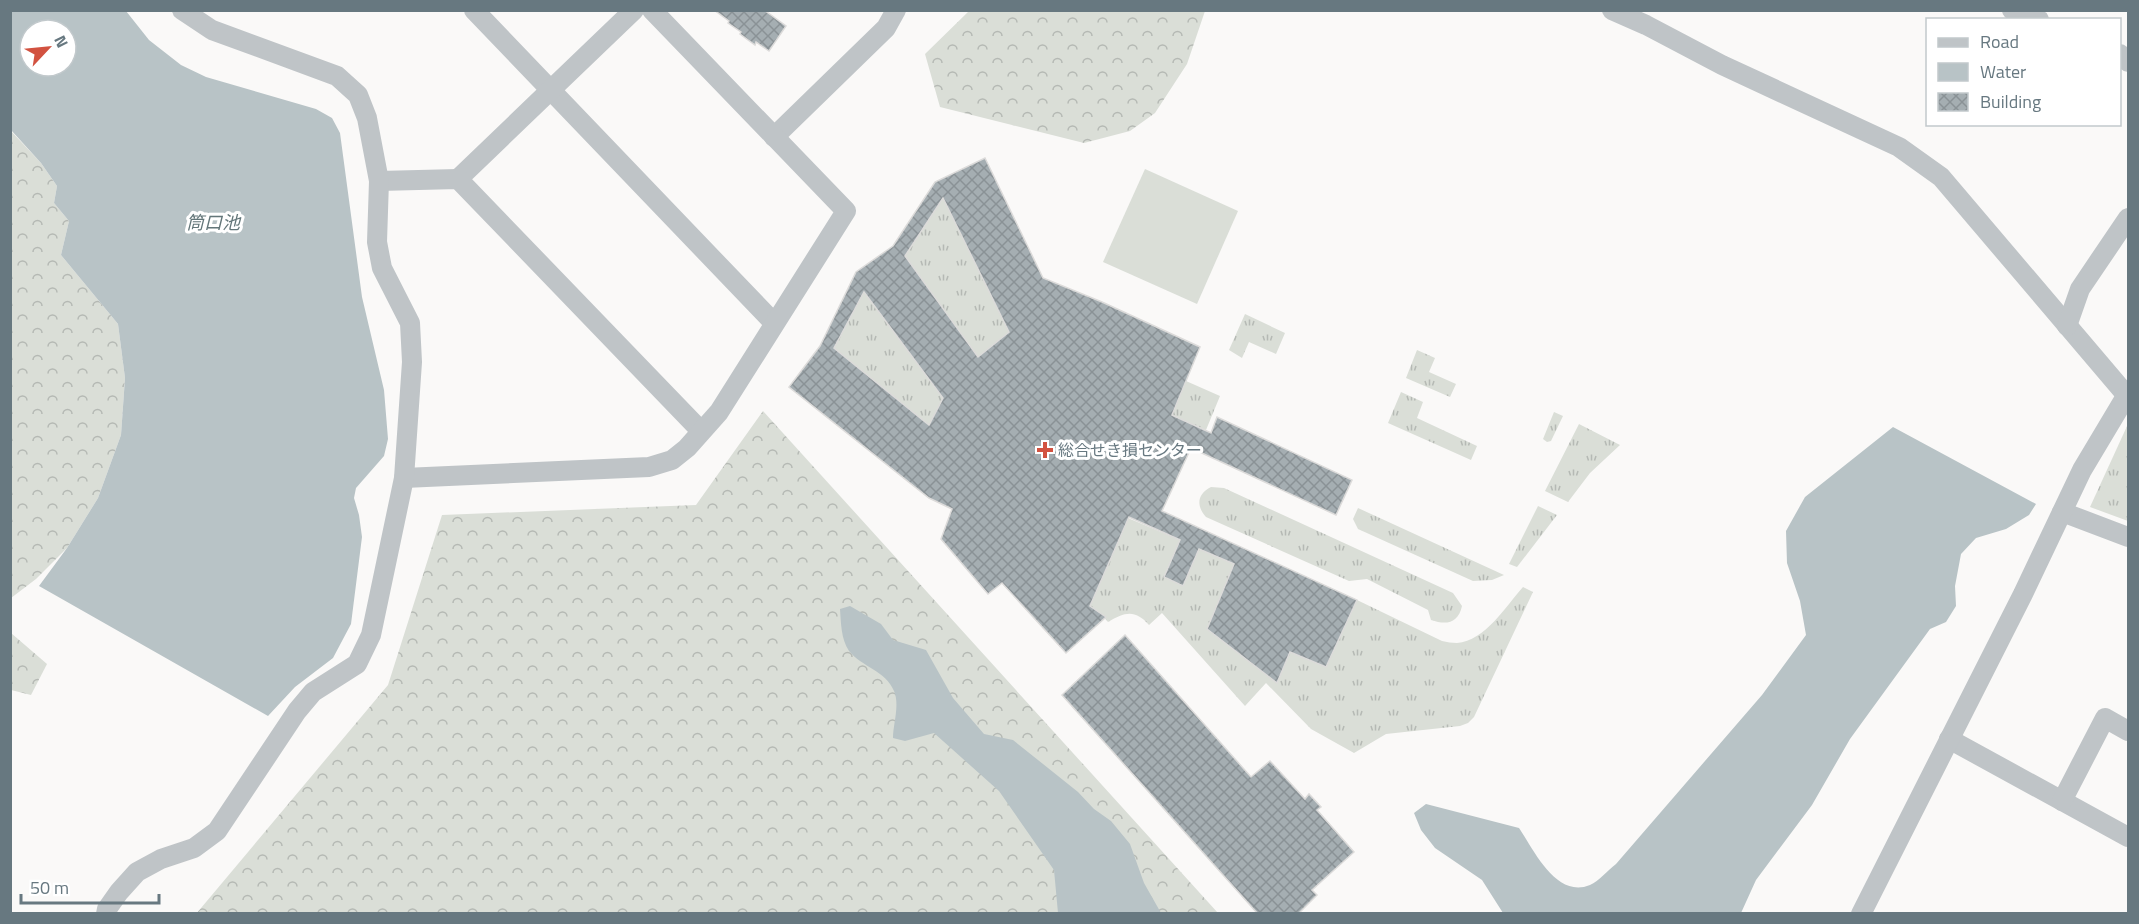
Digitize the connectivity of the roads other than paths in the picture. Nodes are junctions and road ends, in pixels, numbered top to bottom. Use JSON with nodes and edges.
{"nodes":[{"id":1,"x":182,"y":10,"type":"edge"},
{"id":2,"x":474,"y":10,"type":"edge"},
{"id":3,"x":634,"y":10,"type":"edge"},
{"id":4,"x":652,"y":10,"type":"edge"},
{"id":5,"x":896,"y":10,"type":"edge"},
{"id":6,"x":1612,"y":10,"type":"edge"},
{"id":7,"x":2014,"y":11,"type":"edge"},
{"id":8,"x":2033,"y":18,"type":"edge"},
{"id":9,"x":551,"y":92,"type":"junction"},
{"id":10,"x":774,"y":136,"type":"junction"},
{"id":11,"x":458,"y":179,"type":"junction"},
{"id":12,"x":379,"y":181,"type":"junction"},
{"id":13,"x":2128,"y":219,"type":"edge"},
{"id":14,"x":774,"y":323,"type":"junction"},
{"id":15,"x":2067,"y":326,"type":"junction"},
{"id":16,"x":2128,"y":395,"type":"edge"},
{"id":17,"x":701,"y":431,"type":"junction"},
{"id":18,"x":404,"y":478,"type":"junction"},
{"id":19,"x":2062,"y":512,"type":"junction"},
{"id":20,"x":2128,"y":537,"type":"edge"},
{"id":21,"x":2128,"y":731,"type":"edge"},
{"id":22,"x":1949,"y":739,"type":"junction"},
{"id":23,"x":2062,"y":801,"type":"junction"},
{"id":24,"x":2128,"y":837,"type":"edge"},
{"id":25,"x":106,"y":914,"type":"edge"},
{"id":26,"x":1861,"y":914,"type":"edge"}],
"edges":[{"from":1,"to":12,"type":"street"},
{"from":2,"to":9,"type":"street"},
{"from":3,"to":9,"type":"street"},
{"from":4,"to":10,"type":"street"},
{"from":5,"to":10,"type":"street"},
{"from":6,"to":15,"type":"street"},
{"from":7,"to":8,"type":"street"},
{"from":9,"to":11,"type":"street"},
{"from":9,"to":14,"type":"street"},
{"from":10,"to":14,"type":"street"},
{"from":11,"to":12,"type":"street"},
{"from":11,"to":17,"type":"street"},
{"from":12,"to":18,"type":"street"},
{"from":13,"to":15,"type":"street"},
{"from":14,"to":17,"type":"street"},
{"from":15,"to":16,"type":"street"},
{"from":16,"to":19,"type":"street"},
{"from":17,"to":18,"type":"street"},
{"from":18,"to":25,"type":"street"},
{"from":19,"to":20,"type":"street"},
{"from":19,"to":22,"type":"street"},
{"from":21,"to":23,"type":"street"},
{"from":22,"to":23,"type":"street"},
{"from":22,"to":26,"type":"street"},
{"from":23,"to":24,"type":"street"}]}
